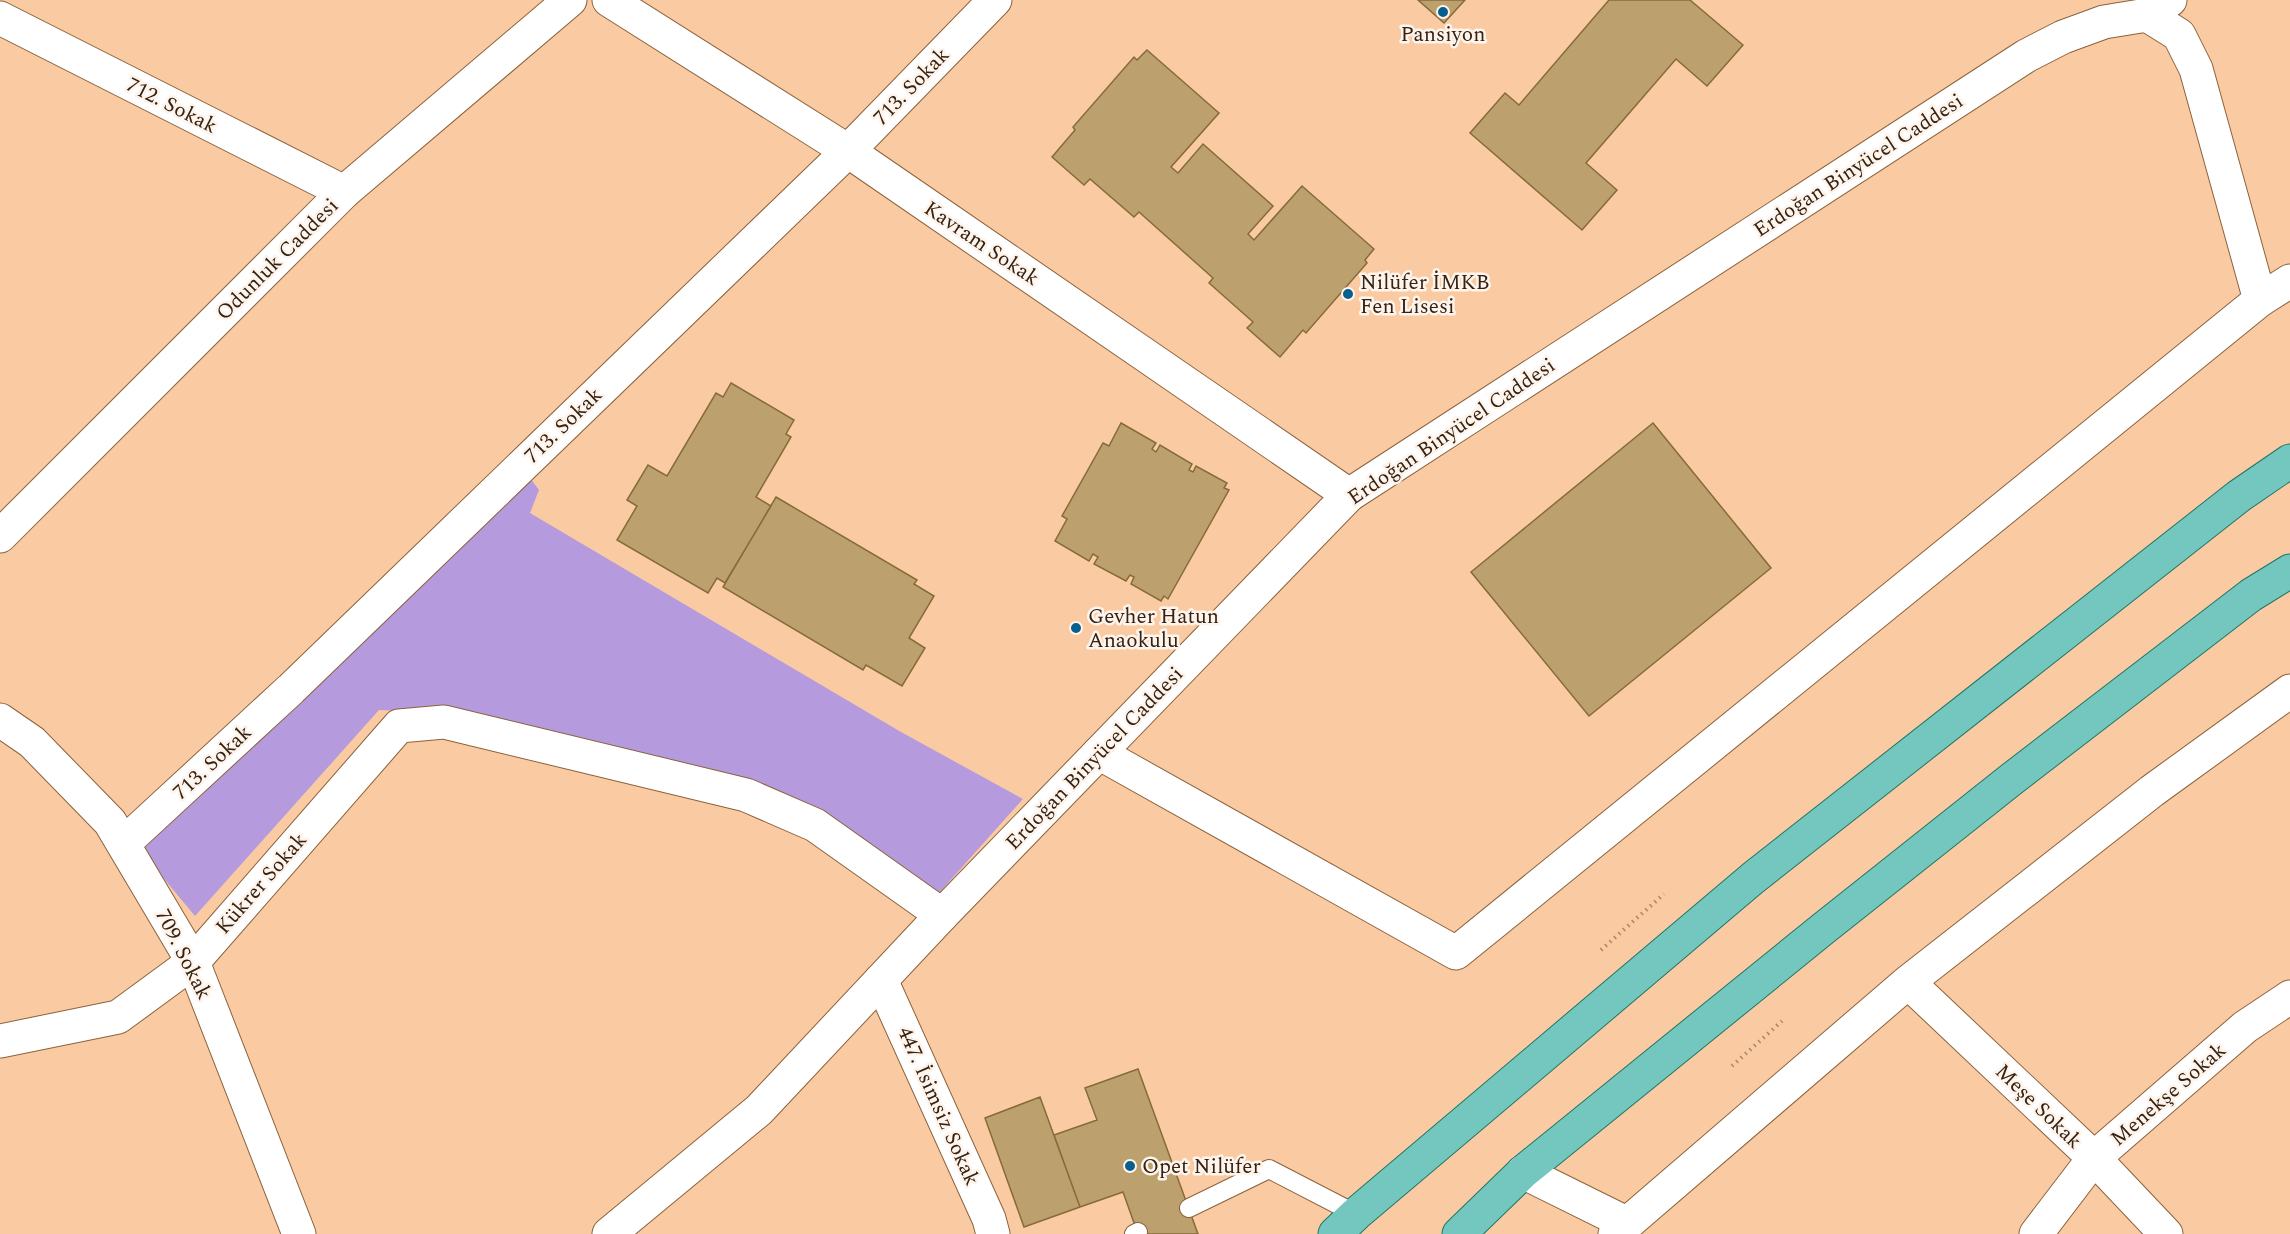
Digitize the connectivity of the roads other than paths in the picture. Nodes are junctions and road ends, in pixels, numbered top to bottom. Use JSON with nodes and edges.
{"nodes":[{"id":1,"x":570,"y":0,"type":"edge"},
{"id":2,"x":609,"y":0,"type":"edge"},
{"id":3,"x":996,"y":0,"type":"edge"},
{"id":4,"x":2154,"y":5,"type":"edge"},
{"id":5,"x":0,"y":18,"type":"edge"},
{"id":6,"x":848,"y":152,"type":"junction"},
{"id":7,"x":344,"y":192,"type":"junction"},
{"id":8,"x":2290,"y":281,"type":"edge"},
{"id":9,"x":2260,"y":300,"type":"junction"},
{"id":10,"x":2290,"y":461,"type":"edge"},
{"id":11,"x":1349,"y":495,"type":"junction"},
{"id":12,"x":0,"y":536,"type":"edge"},
{"id":13,"x":2290,"y":571,"type":"edge"},
{"id":14,"x":2290,"y":691,"type":"edge"},
{"id":15,"x":0,"y":720,"type":"edge"},
{"id":16,"x":1099,"y":753,"type":"junction"},
{"id":17,"x":123,"y":844,"type":"junction"},
{"id":18,"x":942,"y":915,"type":"junction"},
{"id":19,"x":193,"y":962,"type":"junction"},
{"id":20,"x":881,"y":980,"type":"junction"},
{"id":21,"x":1908,"y":982,"type":"junction"},
{"id":22,"x":2290,"y":997,"type":"edge"},
{"id":23,"x":0,"y":1041,"type":"edge"},
{"id":24,"x":2094,"y":1158,"type":"junction"},
{"id":25,"x":1523,"y":1172,"type":"junction"},
{"id":26,"x":1189,"y":1208,"type":"dead end"},
{"id":27,"x":1345,"y":1224,"type":"edge"},
{"id":28,"x":1621,"y":1229,"type":"edge"},
{"id":29,"x":299,"y":1234,"type":"edge"},
{"id":30,"x":609,"y":1234,"type":"edge"},
{"id":31,"x":993,"y":1234,"type":"edge"},
{"id":32,"x":1460,"y":1234,"type":"edge"},
{"id":33,"x":2036,"y":1234,"type":"edge"},
{"id":34,"x":2166,"y":1234,"type":"edge"}],
"edges":[{"from":1,"to":7,"type":"street","name":"Odunluk Caddesi"},
{"from":2,"to":6,"type":"street","name":"Kavram Sokak"},
{"from":3,"to":6,"type":"street","name":"713. Sokak"},
{"from":4,"to":9,"type":"street","name":"Erdoğan Binyücel Caddesi"},
{"from":4,"to":11,"type":"street","name":"Erdoğan Binyücel Caddesi"},
{"from":5,"to":7,"type":"street","name":"712. Sokak"},
{"from":6,"to":11,"type":"street","name":"Kavram Sokak"},
{"from":6,"to":17,"type":"street","name":"713. Sokak"},
{"from":7,"to":12,"type":"street","name":"Odunluk Caddesi"},
{"from":8,"to":9,"type":"street"},
{"from":9,"to":16,"type":"street"},
{"from":10,"to":27,"type":"main road"},
{"from":11,"to":16,"type":"street","name":"Erdoğan Binyücel Caddesi"},
{"from":13,"to":25,"type":"main road"},
{"from":14,"to":21,"type":"street"},
{"from":15,"to":17,"type":"street","name":"709. Sokak"},
{"from":16,"to":18,"type":"street","name":"Erdoğan Binyücel Caddesi"},
{"from":17,"to":19,"type":"street","name":"709. Sokak"},
{"from":18,"to":19,"type":"street","name":"Kükrer Sokak"},
{"from":18,"to":20,"type":"street","name":"Erdoğan Binyücel Caddesi"},
{"from":19,"to":23,"type":"street","name":"Kükrer Sokak"},
{"from":19,"to":29,"type":"street","name":"709. Sokak"},
{"from":20,"to":30,"type":"street","name":"Erdoğan Binyücel Caddesi"},
{"from":20,"to":31,"type":"street","name":"447. İsimsiz Sokak"},
{"from":21,"to":24,"type":"street","name":"Meşe Sokak"},
{"from":21,"to":28,"type":"street"},
{"from":22,"to":24,"type":"street","name":"Menekşe Sokak"},
{"from":24,"to":33,"type":"street","name":"Menekşe Sokak"},
{"from":24,"to":34,"type":"street","name":"Meşe Sokak"},
{"from":25,"to":28,"type":"street"},
{"from":25,"to":32,"type":"main road"},
{"from":26,"to":27,"type":"lane"}]}
